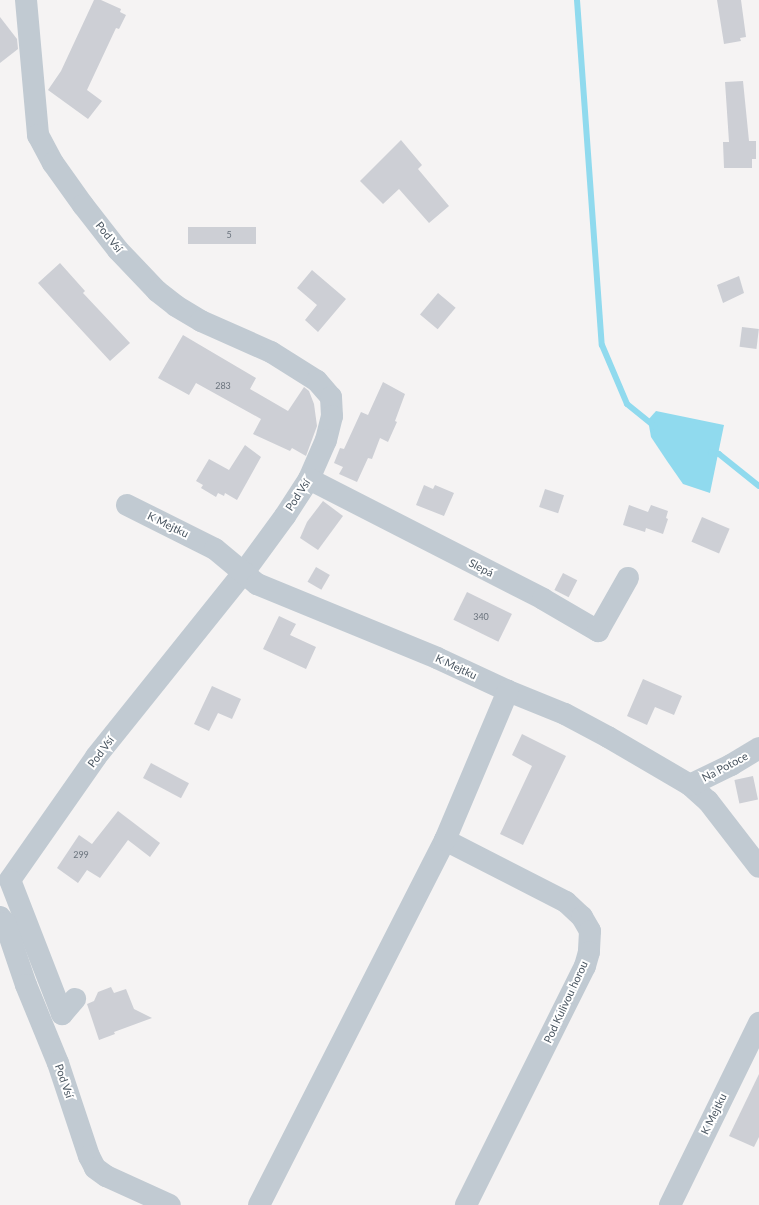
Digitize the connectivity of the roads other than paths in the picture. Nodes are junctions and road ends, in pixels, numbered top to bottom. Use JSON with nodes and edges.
{"nodes":[{"id":1,"x":26,"y":0,"type":"edge"},
{"id":2,"x":309,"y":479,"type":"junction"},
{"id":3,"x":127,"y":505,"type":"dead end"},
{"id":4,"x":244,"y":572,"type":"junction"},
{"id":5,"x":628,"y":578,"type":"dead end"},
{"id":6,"x":508,"y":691,"type":"junction"},
{"id":7,"x":759,"y":748,"type":"edge"},
{"id":8,"x":690,"y":785,"type":"junction"},
{"id":9,"x":445,"y":840,"type":"junction"},
{"id":10,"x":759,"y":867,"type":"edge"},
{"id":11,"x":0,"y":917,"type":"edge"},
{"id":12,"x":75,"y":999,"type":"dead end"},
{"id":13,"x":759,"y":1023,"type":"edge"},
{"id":14,"x":170,"y":1205,"type":"edge"},
{"id":15,"x":259,"y":1205,"type":"edge"},
{"id":16,"x":466,"y":1205,"type":"edge"},
{"id":17,"x":670,"y":1205,"type":"edge"}],
"edges":[{"from":1,"to":2,"type":"street","name":"Pod Vsí"},
{"from":2,"to":4,"type":"street","name":"Pod Vsí"},
{"from":2,"to":5,"type":"street","name":"Slepá"},
{"from":3,"to":4,"type":"street","name":"K Mejtku"},
{"from":4,"to":6,"type":"street","name":"K Mejtku"},
{"from":4,"to":12,"type":"street","name":"Pod Vsí"},
{"from":6,"to":8,"type":"street","name":"K Mejtku"},
{"from":6,"to":9,"type":"street"},
{"from":7,"to":8,"type":"street","name":"Na Potoce"},
{"from":8,"to":10,"type":"street","name":"K Mejtku"},
{"from":9,"to":15,"type":"street"},
{"from":9,"to":16,"type":"street","name":"Pod Kulivou horou"},
{"from":11,"to":14,"type":"street","name":"Pod Vsí"},
{"from":13,"to":17,"type":"street","name":"K Mejtku"}]}
